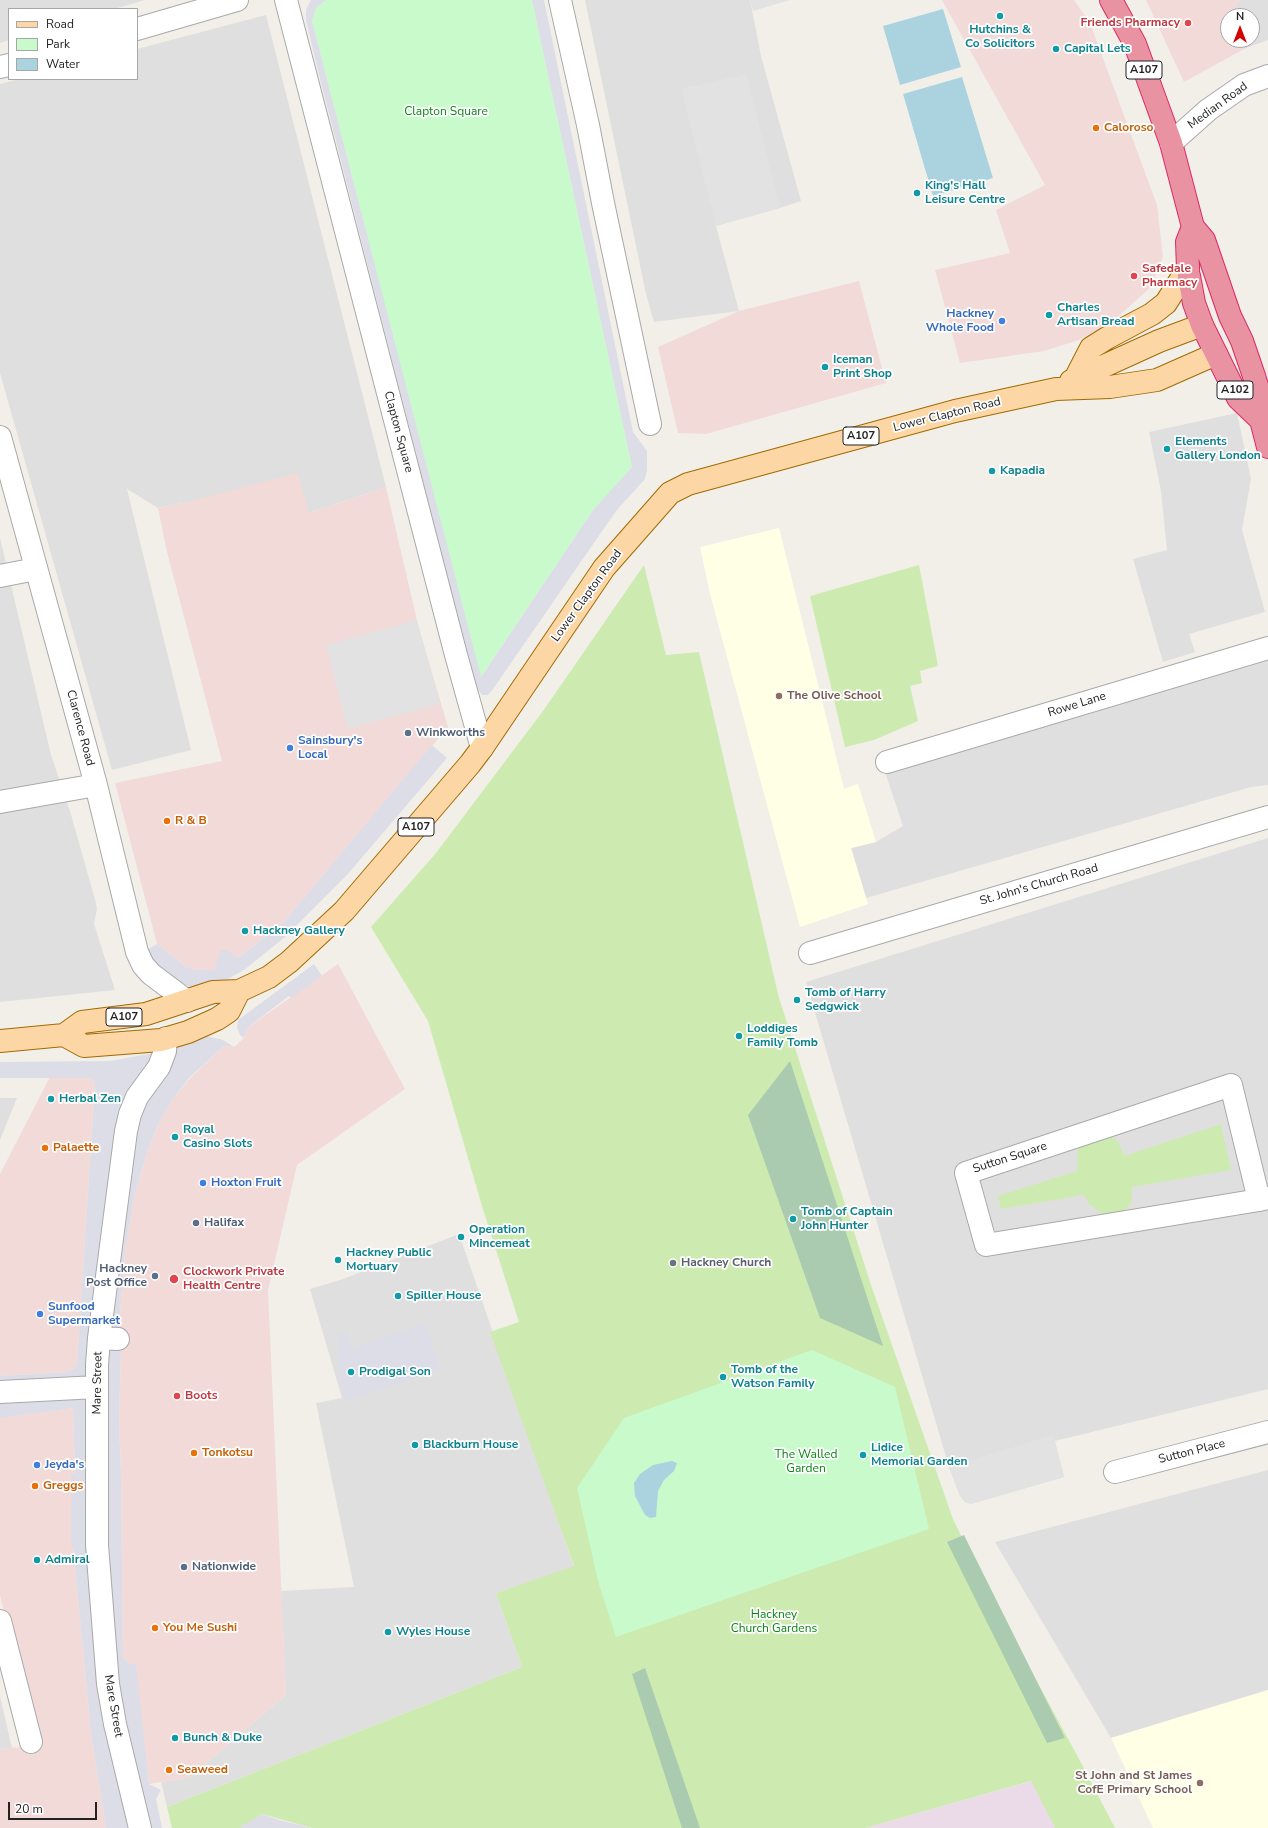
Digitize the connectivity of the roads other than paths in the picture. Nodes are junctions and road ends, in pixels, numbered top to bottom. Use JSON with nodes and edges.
{"nodes":[{"id":1,"x":237,"y":0,"type":"edge"},
{"id":2,"x":286,"y":0,"type":"edge"},
{"id":3,"x":560,"y":0,"type":"edge"},
{"id":4,"x":1111,"y":0,"type":"edge"},
{"id":5,"x":138,"y":29,"type":"edge"},
{"id":6,"x":1268,"y":76,"type":"edge"},
{"id":7,"x":1171,"y":143,"type":"junction"},
{"id":8,"x":1193,"y":227,"type":"junction"},
{"id":9,"x":1189,"y":272,"type":"junction"},
{"id":10,"x":1230,"y":316,"type":"junction"},
{"id":11,"x":1202,"y":325,"type":"junction"},
{"id":12,"x":1242,"y":341,"type":"junction"},
{"id":13,"x":1216,"y":354,"type":"junction"},
{"id":14,"x":1075,"y":379,"type":"junction"},
{"id":15,"x":1056,"y":389,"type":"junction"},
{"id":16,"x":1261,"y":420,"type":"junction"},
{"id":17,"x":650,"y":424,"type":"dead end"},
{"id":18,"x":0,"y":437,"type":"edge"},
{"id":19,"x":1268,"y":447,"type":"edge"},
{"id":20,"x":36,"y":569,"type":"junction"},
{"id":21,"x":0,"y":576,"type":"edge"},
{"id":22,"x":1268,"y":648,"type":"edge"},
{"id":23,"x":482,"y":748,"type":"junction"},
{"id":24,"x":887,"y":762,"type":"dead end"},
{"id":25,"x":96,"y":785,"type":"junction"},
{"id":26,"x":0,"y":802,"type":"edge"},
{"id":27,"x":1268,"y":817,"type":"edge"},
{"id":28,"x":810,"y":953,"type":"dead end"},
{"id":29,"x":239,"y":991,"type":"junction"},
{"id":30,"x":187,"y":1001,"type":"junction"},
{"id":31,"x":64,"y":1035,"type":"junction"},
{"id":32,"x":166,"y":1038,"type":"junction"},
{"id":33,"x":0,"y":1041,"type":"edge"},
{"id":34,"x":1264,"y":1199,"type":"edge"},
{"id":35,"x":97,"y":1388,"type":"junction"},
{"id":36,"x":0,"y":1392,"type":"edge"},
{"id":37,"x":1268,"y":1432,"type":"edge"},
{"id":38,"x":1115,"y":1472,"type":"dead end"},
{"id":39,"x":0,"y":1621,"type":"edge"},
{"id":40,"x":31,"y":1742,"type":"dead end"},
{"id":41,"x":140,"y":1828,"type":"edge"}],
"edges":[{"from":1,"to":5,"type":"street"},
{"from":2,"to":23,"type":"street","name":"Clapton Square"},
{"from":3,"to":17,"type":"street"},
{"from":4,"to":7,"type":"highway","number":"A107"},
{"from":6,"to":7,"type":"street","name":"Median Road"},
{"from":7,"to":8,"type":"highway","number":"A107"},
{"from":8,"to":9,"type":"highway"},
{"from":8,"to":10,"type":"highway","number":"A107"},
{"from":9,"to":11,"type":"highway"},
{"from":9,"to":14,"type":"main road"},
{"from":10,"to":11,"type":"highway","name":"Lower Clapton Road","number":"A107"},
{"from":10,"to":12,"type":"highway","number":"A107"},
{"from":11,"to":13,"type":"highway"},
{"from":11,"to":14,"type":"main road","name":"Lower Clapton Road","number":"A107"},
{"from":12,"to":13,"type":"highway","name":"Lower Clapton Road","number":"A107"},
{"from":12,"to":16,"type":"highway","number":"A102"},
{"from":13,"to":15,"type":"main road","name":"Lower Clapton Road","number":"A107"},
{"from":13,"to":16,"type":"highway","number":"A102"},
{"from":14,"to":15,"type":"main road","name":"Lower Clapton Road","number":"A107"},
{"from":15,"to":23,"type":"main road","name":"Lower Clapton Road","number":"A107"},
{"from":16,"to":19,"type":"highway","number":"A102"},
{"from":18,"to":20,"type":"street","name":"Clarence Road"},
{"from":20,"to":21,"type":"street"},
{"from":20,"to":25,"type":"street","name":"Clarence Road"},
{"from":22,"to":24,"type":"street","name":"Rowe Lane"},
{"from":23,"to":29,"type":"main road","name":"Lower Clapton Road","number":"A107"},
{"from":25,"to":26,"type":"street"},
{"from":25,"to":30,"type":"street","name":"Clarence Road"},
{"from":27,"to":28,"type":"street","name":"St. John's Church Road"},
{"from":29,"to":30,"type":"main road","number":"A107"},
{"from":29,"to":32,"type":"main road","number":"A107"},
{"from":30,"to":31,"type":"main road","number":"A107"},
{"from":31,"to":32,"type":"main road","number":"A107"},
{"from":31,"to":33,"type":"main road"},
{"from":32,"to":35,"type":"street","name":"Mare Street"},
{"from":34,"to":34,"type":"street","name":"Sutton Square"},
{"from":35,"to":36,"type":"street"},
{"from":35,"to":41,"type":"street","name":"Mare Street"},
{"from":37,"to":38,"type":"street","name":"Sutton Place"},
{"from":39,"to":40,"type":"street"}]}
